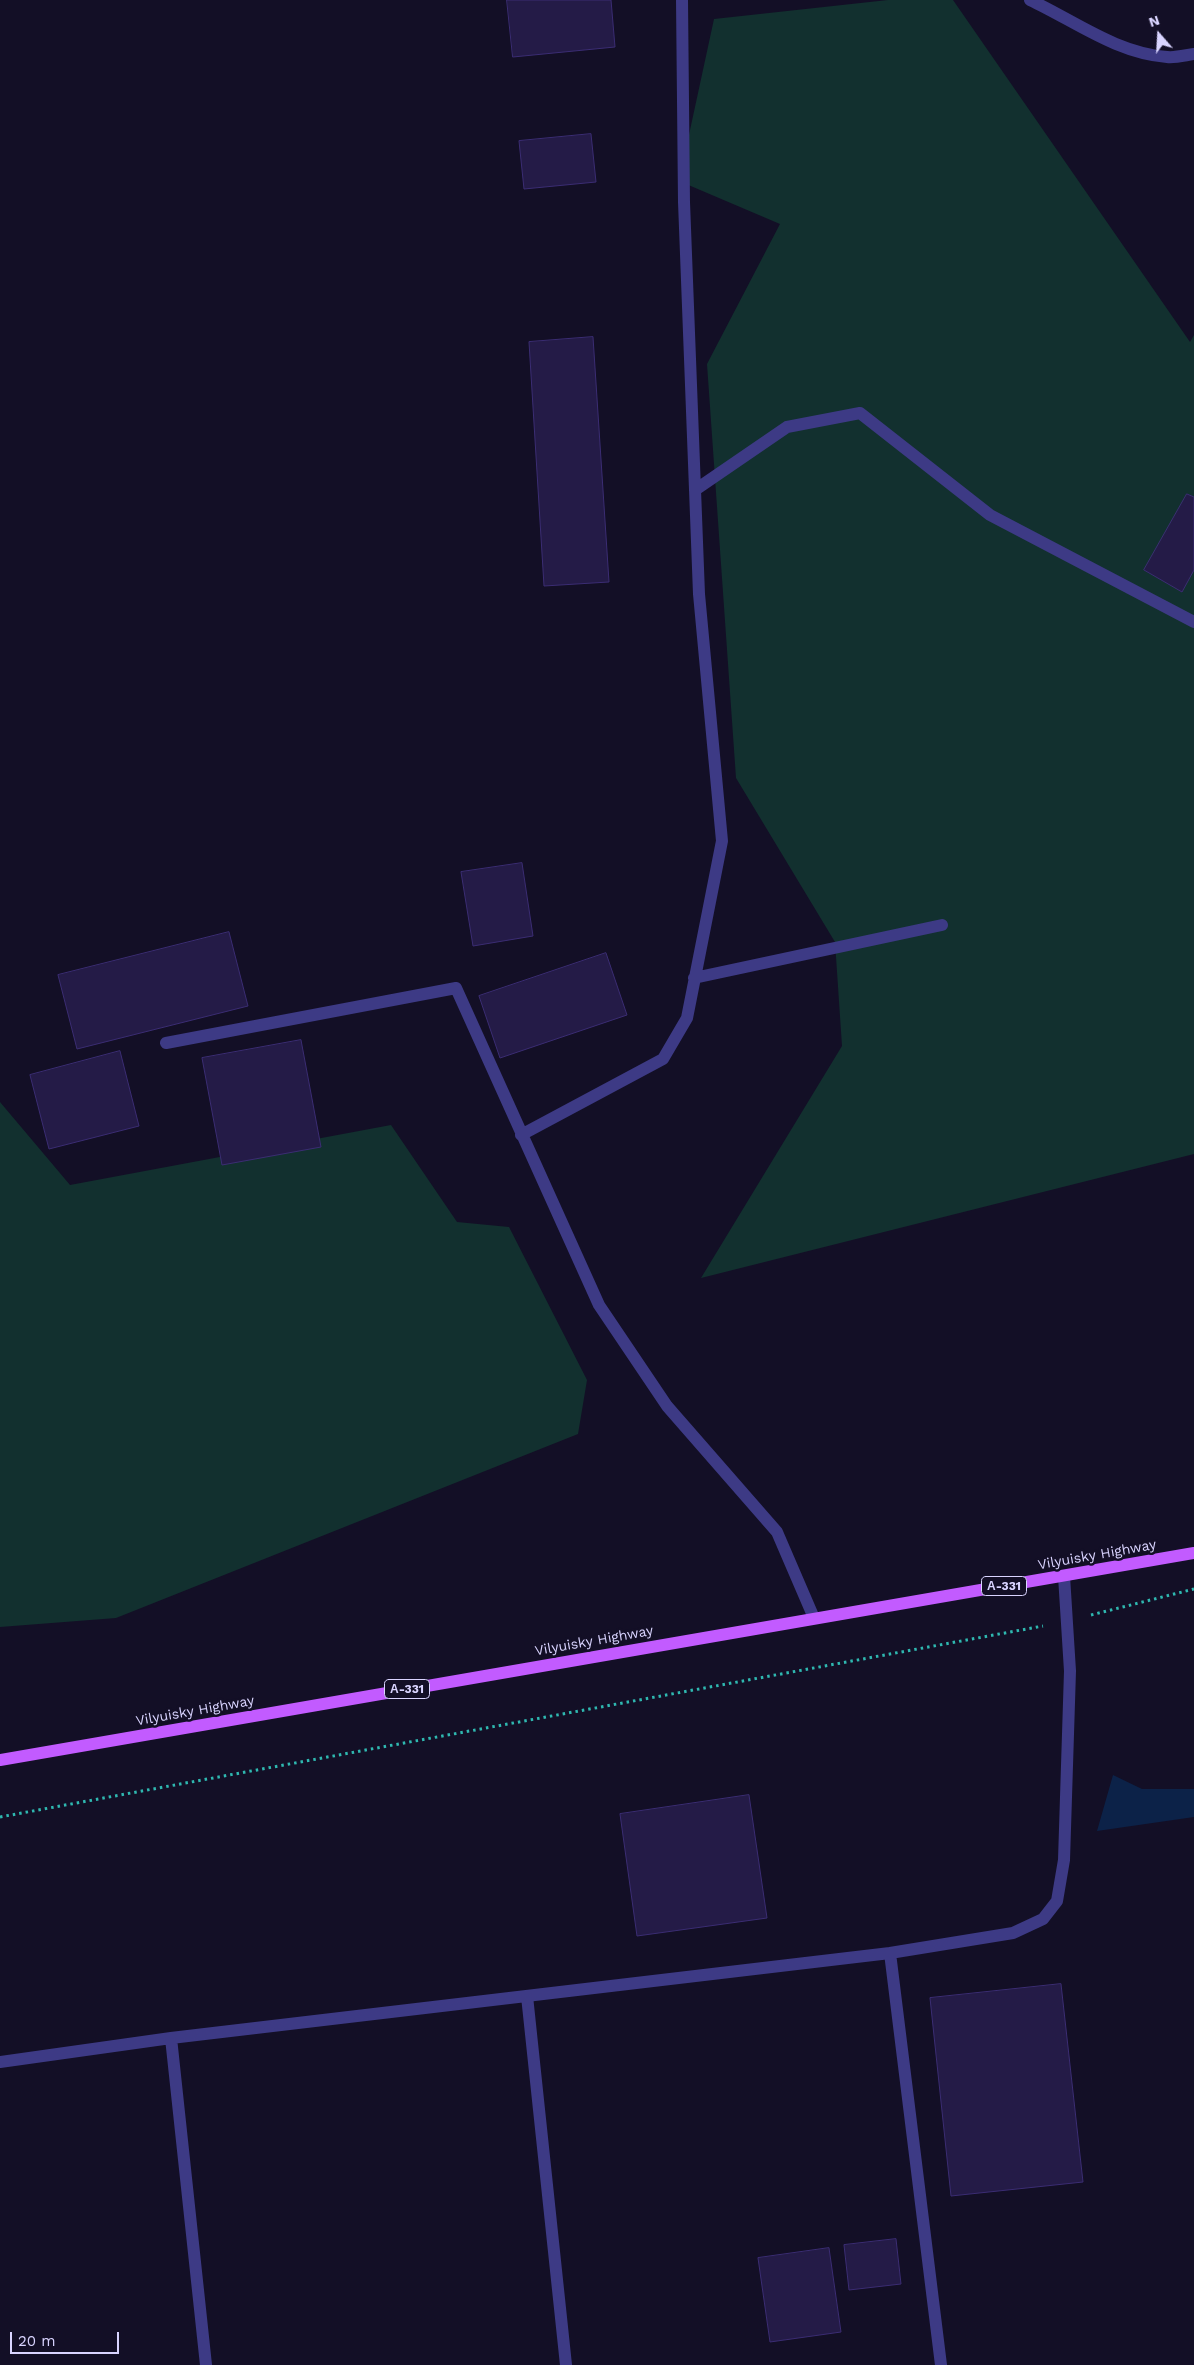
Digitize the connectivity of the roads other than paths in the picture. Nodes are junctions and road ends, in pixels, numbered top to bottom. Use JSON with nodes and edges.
{"nodes":[{"id":1,"x":682,"y":0,"type":"edge"},
{"id":2,"x":1030,"y":0,"type":"edge"},
{"id":3,"x":1194,"y":54,"type":"edge"},
{"id":4,"x":695,"y":490,"type":"junction"},
{"id":5,"x":1194,"y":622,"type":"edge"},
{"id":6,"x":942,"y":925,"type":"dead end"},
{"id":7,"x":694,"y":978,"type":"junction"},
{"id":8,"x":166,"y":1043,"type":"dead end"},
{"id":9,"x":521,"y":1135,"type":"junction"},
{"id":10,"x":1194,"y":1553,"type":"edge"},
{"id":11,"x":1064,"y":1576,"type":"junction"},
{"id":12,"x":814,"y":1618,"type":"junction"},
{"id":13,"x":0,"y":1760,"type":"edge"},
{"id":14,"x":890,"y":1953,"type":"junction"},
{"id":15,"x":527,"y":1996,"type":"junction"},
{"id":16,"x":171,"y":2038,"type":"junction"},
{"id":17,"x":0,"y":2062,"type":"edge"},
{"id":18,"x":206,"y":2365,"type":"edge"},
{"id":19,"x":566,"y":2365,"type":"edge"},
{"id":20,"x":941,"y":2365,"type":"edge"}],
"edges":[{"from":1,"to":4,"type":"street"},
{"from":2,"to":3,"type":"street"},
{"from":4,"to":5,"type":"street"},
{"from":4,"to":7,"type":"street"},
{"from":6,"to":7,"type":"street"},
{"from":7,"to":9,"type":"street"},
{"from":8,"to":9,"type":"street"},
{"from":9,"to":12,"type":"street"},
{"from":10,"to":11,"type":"main road","name":"Vilyuisky Highway","number":"А-331"},
{"from":11,"to":12,"type":"main road","name":"Vilyuisky Highway","number":"А-331"},
{"from":11,"to":14,"type":"street"},
{"from":12,"to":13,"type":"main road","name":"Vilyuisky Highway","number":"А-331"},
{"from":14,"to":15,"type":"street"},
{"from":14,"to":20,"type":"street"},
{"from":15,"to":16,"type":"street"},
{"from":15,"to":19,"type":"street"},
{"from":16,"to":17,"type":"street"},
{"from":16,"to":18,"type":"street"}]}
